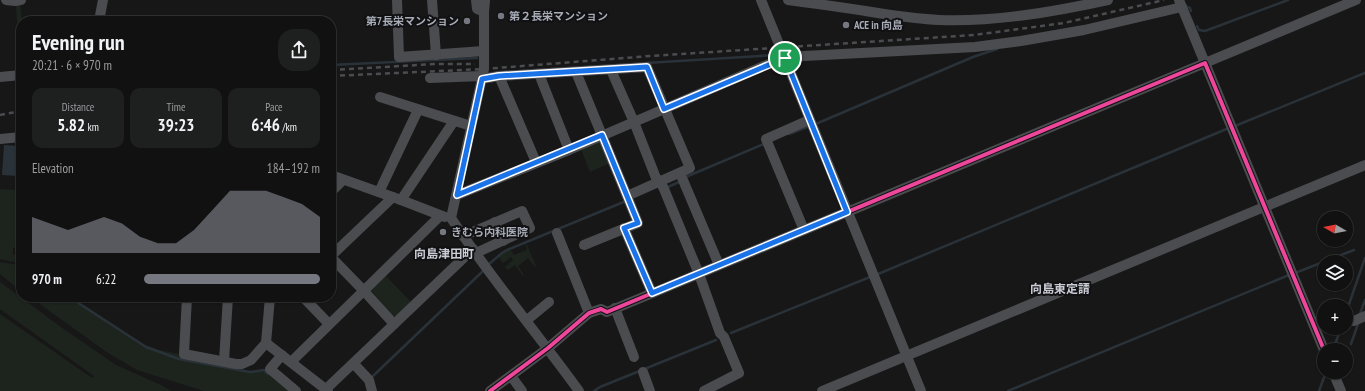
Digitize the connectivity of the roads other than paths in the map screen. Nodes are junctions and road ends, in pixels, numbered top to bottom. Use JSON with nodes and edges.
{"nodes":[{"id":1,"x":6,"y":0,"type":"edge"},
{"id":2,"x":20,"y":0,"type":"edge"},
{"id":3,"x":102,"y":0,"type":"edge"},
{"id":4,"x":397,"y":0,"type":"edge"},
{"id":5,"x":432,"y":0,"type":"edge"},
{"id":6,"x":476,"y":0,"type":"edge"},
{"id":7,"x":485,"y":0,"type":"edge"},
{"id":8,"x":761,"y":0,"type":"edge"},
{"id":9,"x":788,"y":0,"type":"edge"},
{"id":10,"x":1108,"y":0,"type":"edge"},
{"id":11,"x":1356,"y":0,"type":"edge"},
{"id":12,"x":1180,"y":3,"type":"edge"},
{"id":13,"x":484,"y":12,"type":"junction"},
{"id":14,"x":100,"y":16,"type":"edge"},
{"id":15,"x":484,"y":51,"type":"junction"},
{"id":16,"x":436,"y":54,"type":"junction"},
{"id":17,"x":785,"y":58,"type":"junction"},
{"id":18,"x":1205,"y":63,"type":"junction"},
{"id":19,"x":611,"y":70,"type":"junction"},
{"id":20,"x":576,"y":72,"type":"junction"},
{"id":21,"x":539,"y":74,"type":"junction"},
{"id":22,"x":16,"y":75,"type":"edge"},
{"id":23,"x":499,"y":76,"type":"junction"},
{"id":24,"x":0,"y":77,"type":"edge"},
{"id":25,"x":430,"y":78,"type":"dead end"},
{"id":26,"x":482,"y":78,"type":"junction"},
{"id":27,"x":380,"y":97,"type":"dead end"},
{"id":28,"x":664,"y":109,"type":"junction"},
{"id":29,"x":418,"y":110,"type":"junction"},
{"id":30,"x":809,"y":120,"type":"junction"},
{"id":31,"x":454,"y":121,"type":"junction"},
{"id":32,"x":634,"y":122,"type":"junction"},
{"id":33,"x":471,"y":126,"type":"junction"},
{"id":34,"x":602,"y":135,"type":"junction"},
{"id":35,"x":16,"y":137,"type":"edge"},
{"id":36,"x":0,"y":139,"type":"edge"},
{"id":37,"x":568,"y":150,"type":"junction"},
{"id":38,"x":536,"y":162,"type":"junction"},
{"id":39,"x":1365,"y":165,"type":"edge"},
{"id":40,"x":680,"y":173,"type":"junction"},
{"id":41,"x":336,"y":177,"type":"edge"},
{"id":42,"x":343,"y":180,"type":"junction"},
{"id":43,"x":660,"y":181,"type":"junction"},
{"id":44,"x":336,"y":187,"type":"edge"},
{"id":45,"x":379,"y":192,"type":"junction"},
{"id":46,"x":457,"y":195,"type":"junction"},
{"id":47,"x":627,"y":196,"type":"junction"},
{"id":48,"x":397,"y":198,"type":"junction"},
{"id":49,"x":1266,"y":208,"type":"junction"},
{"id":50,"x":847,"y":212,"type":"junction"},
{"id":51,"x":440,"y":216,"type":"junction"},
{"id":52,"x":451,"y":218,"type":"junction"},
{"id":53,"x":495,"y":222,"type":"junction"},
{"id":54,"x":624,"y":228,"type":"junction"},
{"id":55,"x":804,"y":230,"type":"junction"},
{"id":56,"x":557,"y":233,"type":"dead end"},
{"id":57,"x":463,"y":236,"type":"junction"},
{"id":58,"x":503,"y":241,"type":"junction"},
{"id":59,"x":584,"y":245,"type":"dead end"},
{"id":60,"x":474,"y":251,"type":"junction"},
{"id":61,"x":336,"y":253,"type":"edge"},
{"id":62,"x":336,"y":262,"type":"edge"},
{"id":63,"x":719,"y":265,"type":"junction"},
{"id":64,"x":699,"y":274,"type":"junction"},
{"id":65,"x":363,"y":290,"type":"junction"},
{"id":66,"x":652,"y":293,"type":"junction"},
{"id":67,"x":187,"y":302,"type":"edge"},
{"id":68,"x":228,"y":302,"type":"edge"},
{"id":69,"x":270,"y":302,"type":"edge"},
{"id":70,"x":308,"y":302,"type":"edge"},
{"id":71,"x":549,"y":302,"type":"dead end"},
{"id":72,"x":615,"y":308,"type":"junction"},
{"id":73,"x":589,"y":313,"type":"junction"},
{"id":74,"x":1365,"y":316,"type":"edge"},
{"id":75,"x":527,"y":320,"type":"junction"},
{"id":76,"x":1354,"y":321,"type":"dead end"},
{"id":77,"x":329,"y":324,"type":"junction"},
{"id":78,"x":394,"y":324,"type":"junction"},
{"id":79,"x":266,"y":343,"type":"junction"},
{"id":80,"x":1321,"y":343,"type":"edge"},
{"id":81,"x":548,"y":348,"type":"junction"},
{"id":82,"x":282,"y":355,"type":"junction"},
{"id":83,"x":906,"y":356,"type":"junction"},
{"id":84,"x":634,"y":358,"type":"dead end"},
{"id":85,"x":224,"y":361,"type":"junction"},
{"id":86,"x":291,"y":362,"type":"junction"},
{"id":87,"x":354,"y":364,"type":"junction"},
{"id":88,"x":643,"y":372,"type":"dead end"},
{"id":89,"x":511,"y":376,"type":"junction"},
{"id":90,"x":1336,"y":379,"type":"edge"},
{"id":91,"x":327,"y":390,"type":"edge"},
{"id":92,"x":296,"y":391,"type":"edge"},
{"id":93,"x":372,"y":391,"type":"edge"},
{"id":94,"x":490,"y":391,"type":"edge"},
{"id":95,"x":522,"y":391,"type":"edge"},
{"id":96,"x":579,"y":391,"type":"edge"},
{"id":97,"x":650,"y":391,"type":"edge"},
{"id":98,"x":704,"y":391,"type":"edge"},
{"id":99,"x":822,"y":391,"type":"edge"},
{"id":100,"x":920,"y":391,"type":"edge"},
{"id":101,"x":1341,"y":391,"type":"edge"}],
"edges":[{"from":1,"to":2,"type":"street"},
{"from":3,"to":14,"type":"street"},
{"from":4,"to":16,"type":"street"},
{"from":5,"to":16,"type":"street"},
{"from":6,"to":13,"type":"street"},
{"from":7,"to":13,"type":"street"},
{"from":8,"to":17,"type":"street"},
{"from":9,"to":10,"type":"street"},
{"from":11,"to":18,"type":"street"},
{"from":12,"to":17,"type":"street"},
{"from":12,"to":18,"type":"street"},
{"from":13,"to":15,"type":"street"},
{"from":15,"to":16,"type":"street"},
{"from":15,"to":26,"type":"street"},
{"from":17,"to":28,"type":"street"},
{"from":17,"to":30,"type":"street"},
{"from":18,"to":49,"type":"street"},
{"from":18,"to":50,"type":"street"},
{"from":19,"to":20,"type":"street"},
{"from":19,"to":28,"type":"street"},
{"from":19,"to":32,"type":"street"},
{"from":20,"to":21,"type":"street"},
{"from":20,"to":34,"type":"street"},
{"from":21,"to":23,"type":"street"},
{"from":21,"to":37,"type":"street"},
{"from":22,"to":24,"type":"street"},
{"from":23,"to":26,"type":"street"},
{"from":23,"to":38,"type":"street"},
{"from":25,"to":26,"type":"street"},
{"from":26,"to":33,"type":"street"},
{"from":27,"to":29,"type":"street"},
{"from":28,"to":32,"type":"street"},
{"from":28,"to":40,"type":"street"},
{"from":29,"to":31,"type":"street"},
{"from":29,"to":45,"type":"street"},
{"from":30,"to":50,"type":"street"},
{"from":30,"to":55,"type":"street"},
{"from":31,"to":33,"type":"street"},
{"from":31,"to":48,"type":"street"},
{"from":32,"to":34,"type":"street"},
{"from":32,"to":43,"type":"street"},
{"from":33,"to":46,"type":"street"},
{"from":34,"to":37,"type":"street"},
{"from":34,"to":47,"type":"street"},
{"from":35,"to":36,"type":"street"},
{"from":37,"to":38,"type":"street"},
{"from":38,"to":46,"type":"street"},
{"from":39,"to":49,"type":"street"},
{"from":40,"to":43,"type":"street"},
{"from":40,"to":63,"type":"street"},
{"from":41,"to":42,"type":"street"},
{"from":42,"to":44,"type":"street"},
{"from":42,"to":45,"type":"street"},
{"from":43,"to":47,"type":"street"},
{"from":43,"to":64,"type":"street"},
{"from":45,"to":48,"type":"street"},
{"from":46,"to":52,"type":"street"},
{"from":47,"to":54,"type":"street"},
{"from":48,"to":51,"type":"street"},
{"from":48,"to":61,"type":"street"},
{"from":49,"to":80,"type":"street"},
{"from":49,"to":83,"type":"street"},
{"from":50,"to":55,"type":"street"},
{"from":50,"to":83,"type":"street"},
{"from":51,"to":52,"type":"street"},
{"from":51,"to":65,"type":"street"},
{"from":52,"to":57,"type":"street"},
{"from":53,"to":57,"type":"street"},
{"from":53,"to":58,"type":"street"},
{"from":53,"to":58,"type":"street"},
{"from":54,"to":59,"type":"street"},
{"from":54,"to":66,"type":"street"},
{"from":55,"to":63,"type":"street"},
{"from":56,"to":73,"type":"street"},
{"from":57,"to":60,"type":"street"},
{"from":58,"to":60,"type":"street"},
{"from":60,"to":75,"type":"street"},
{"from":60,"to":78,"type":"street"},
{"from":62,"to":65,"type":"street"},
{"from":63,"to":64,"type":"street"},
{"from":64,"to":66,"type":"street"},
{"from":64,"to":98,"type":"street"},
{"from":65,"to":77,"type":"street"},
{"from":65,"to":78,"type":"street"},
{"from":66,"to":72,"type":"street"},
{"from":67,"to":85,"type":"street"},
{"from":68,"to":85,"type":"street"},
{"from":69,"to":79,"type":"street"},
{"from":70,"to":77,"type":"street"},
{"from":71,"to":75,"type":"street"},
{"from":72,"to":73,"type":"street"},
{"from":72,"to":84,"type":"street"},
{"from":73,"to":81,"type":"street"},
{"from":74,"to":76,"type":"street"},
{"from":75,"to":81,"type":"street"},
{"from":77,"to":86,"type":"street"},
{"from":78,"to":87,"type":"street"},
{"from":79,"to":82,"type":"street"},
{"from":79,"to":85,"type":"street"},
{"from":81,"to":89,"type":"street"},
{"from":81,"to":96,"type":"street"},
{"from":82,"to":86,"type":"street"},
{"from":82,"to":92,"type":"street"},
{"from":83,"to":99,"type":"street"},
{"from":83,"to":100,"type":"street"},
{"from":86,"to":91,"type":"street"},
{"from":87,"to":91,"type":"street"},
{"from":87,"to":93,"type":"street"},
{"from":88,"to":97,"type":"street"},
{"from":89,"to":94,"type":"street"},
{"from":89,"to":95,"type":"street"},
{"from":90,"to":101,"type":"street"}]}
